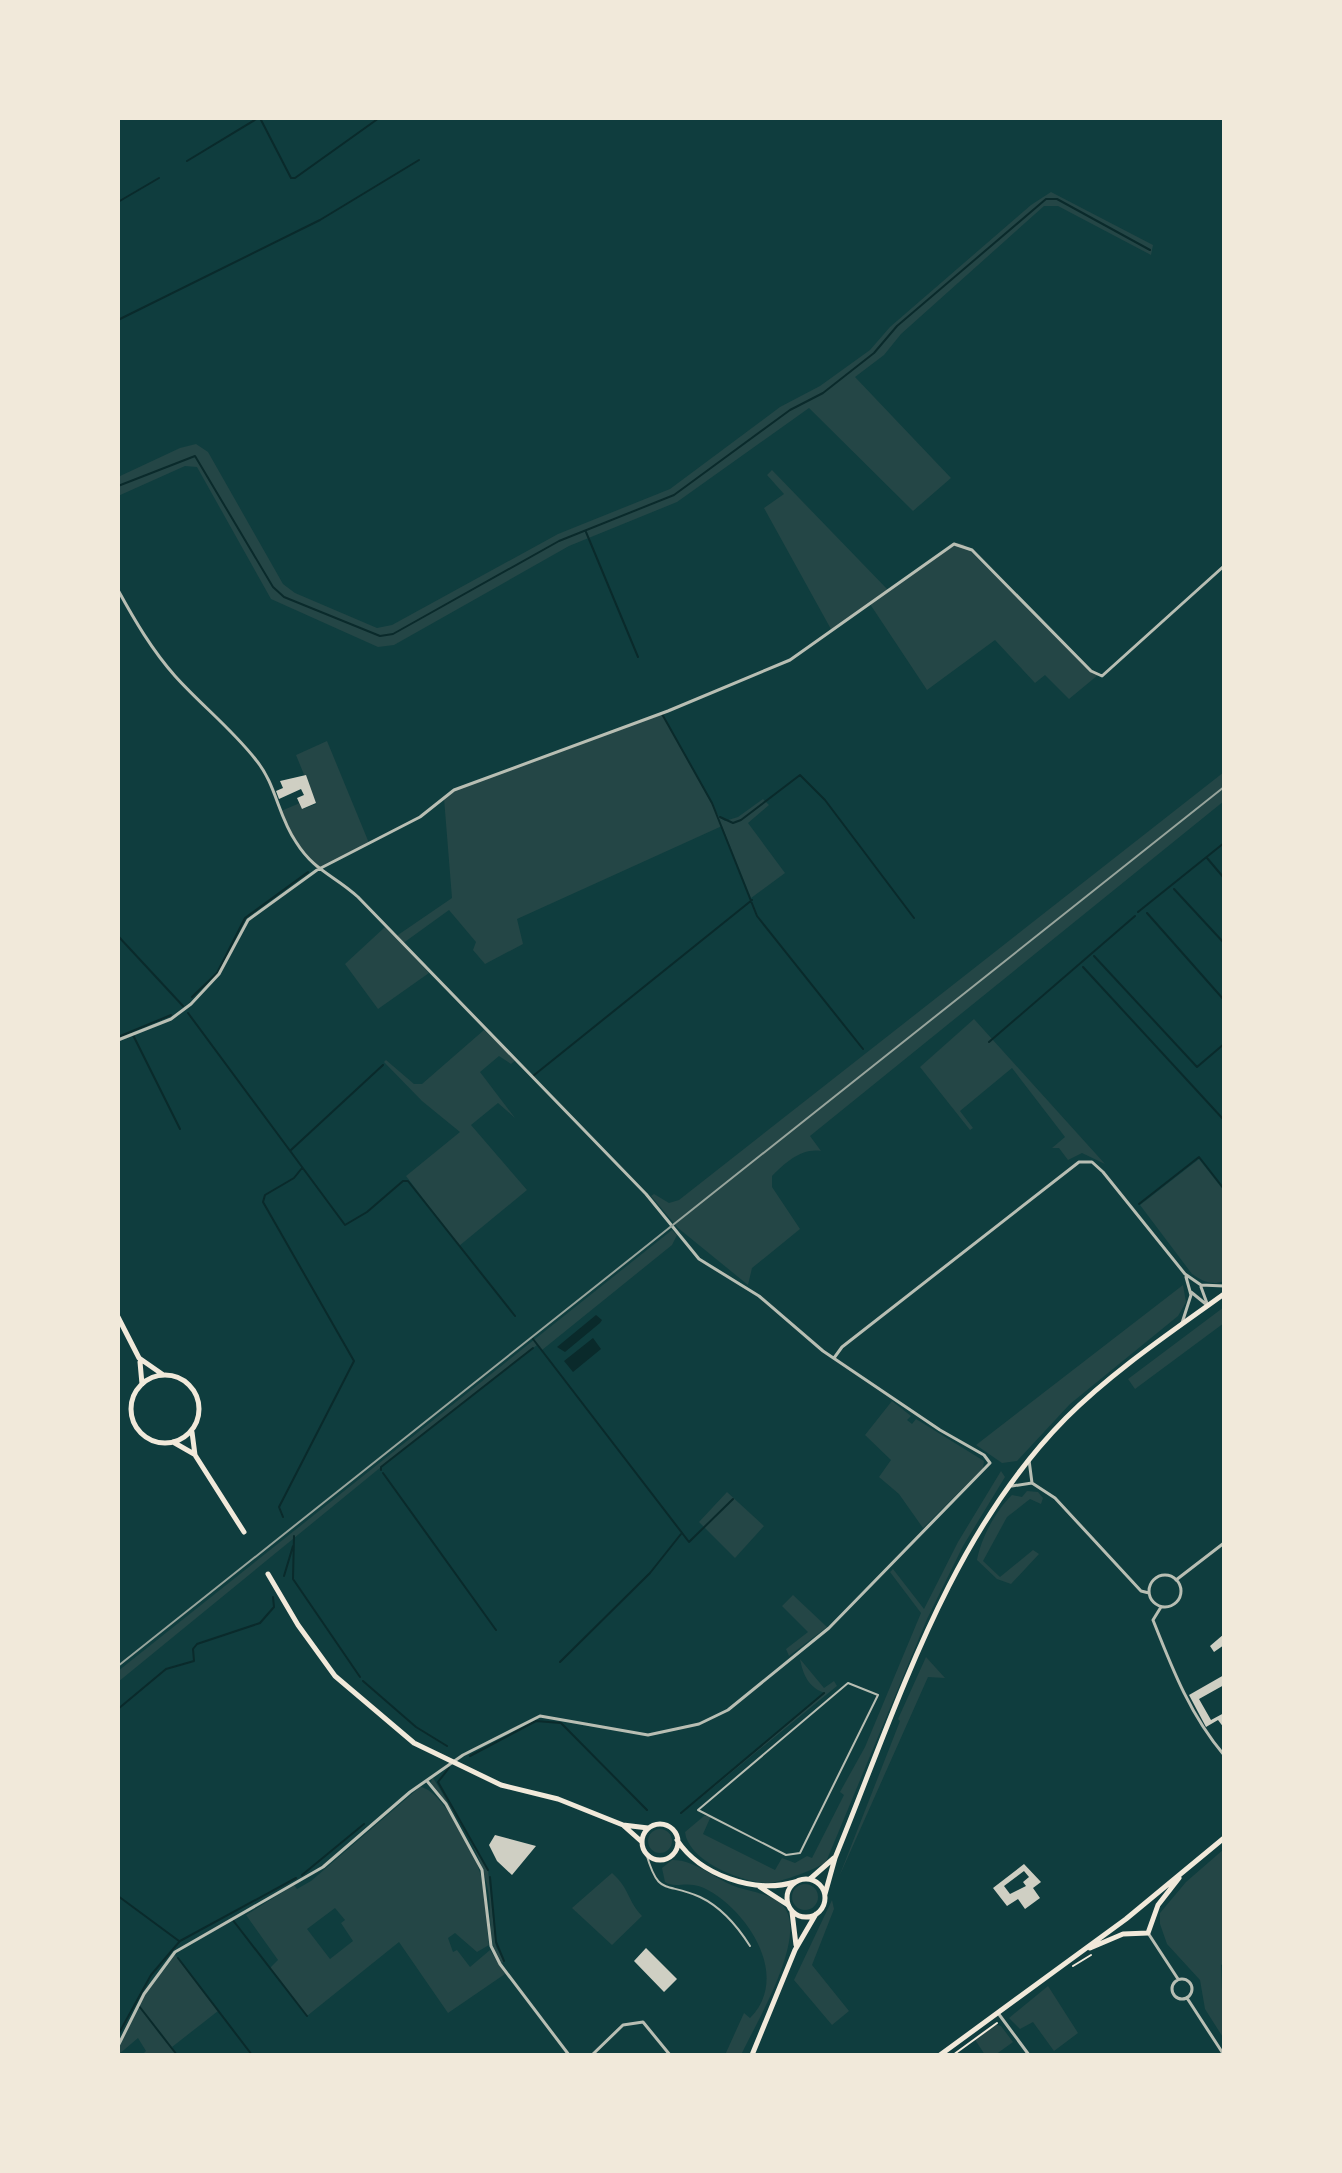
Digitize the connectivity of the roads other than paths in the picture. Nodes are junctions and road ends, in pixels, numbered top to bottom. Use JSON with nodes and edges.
{"nodes":[{"id":1,"x":1224,"y":566,"type":"edge"},
{"id":2,"x":118,"y":590,"type":"edge"},
{"id":3,"x":317,"y":870,"type":"junction"},
{"id":4,"x":118,"y":1040,"type":"edge"},
{"id":5,"x":1185,"y":1274,"type":"junction"},
{"id":6,"x":1201,"y":1285,"type":"junction"},
{"id":7,"x":1224,"y":1286,"type":"edge"},
{"id":8,"x":1191,"y":1292,"type":"junction"},
{"id":9,"x":1224,"y":1294,"type":"edge"},
{"id":10,"x":1208,"y":1306,"type":"junction"},
{"id":11,"x":118,"y":1317,"type":"edge"},
{"id":12,"x":1181,"y":1324,"type":"junction"},
{"id":13,"x":139,"y":1358,"type":"junction"},
{"id":14,"x":834,"y":1358,"type":"junction"},
{"id":15,"x":164,"y":1375,"type":"junction"},
{"id":16,"x":142,"y":1384,"type":"junction"},
{"id":17,"x":193,"y":1428,"type":"junction"},
{"id":18,"x":173,"y":1442,"type":"junction"},
{"id":19,"x":195,"y":1455,"type":"junction"},
{"id":20,"x":1029,"y":1459,"type":"junction"},
{"id":21,"x":1032,"y":1483,"type":"junction"},
{"id":22,"x":1008,"y":1486,"type":"junction"},
{"id":23,"x":244,"y":1532,"type":"dead end"},
{"id":24,"x":1224,"y":1543,"type":"edge"},
{"id":25,"x":268,"y":1574,"type":"dead end"},
{"id":26,"x":1176,"y":1580,"type":"junction"},
{"id":27,"x":1149,"y":1593,"type":"junction"},
{"id":28,"x":1161,"y":1607,"type":"junction"},
{"id":29,"x":1224,"y":1755,"type":"edge"},
{"id":30,"x":451,"y":1762,"type":"junction"},
{"id":31,"x":427,"y":1781,"type":"junction"},
{"id":32,"x":698,"y":1810,"type":"joint"},
{"id":33,"x":623,"y":1825,"type":"junction"},
{"id":34,"x":648,"y":1828,"type":"junction"},
{"id":35,"x":1224,"y":1838,"type":"edge"},
{"id":36,"x":677,"y":1840,"type":"junction"},
{"id":37,"x":642,"y":1842,"type":"junction"},
{"id":38,"x":646,"y":1853,"type":"junction"},
{"id":39,"x":688,"y":1855,"type":"junction"},
{"id":40,"x":669,"y":1857,"type":"junction"},
{"id":41,"x":835,"y":1858,"type":"junction"},
{"id":42,"x":1184,"y":1870,"type":"junction"},
{"id":43,"x":810,"y":1879,"type":"junction"},
{"id":44,"x":795,"y":1882,"type":"junction"},
{"id":45,"x":759,"y":1887,"type":"junction"},
{"id":46,"x":825,"y":1894,"type":"junction"},
{"id":47,"x":788,"y":1905,"type":"junction"},
{"id":48,"x":1137,"y":1909,"type":"junction"},
{"id":49,"x":792,"y":1912,"type":"junction"},
{"id":50,"x":816,"y":1914,"type":"junction"},
{"id":51,"x":1126,"y":1919,"type":"junction"},
{"id":52,"x":1153,"y":1920,"type":"junction"},
{"id":53,"x":1148,"y":1933,"type":"junction"},
{"id":54,"x":1134,"y":1935,"type":"junction"},
{"id":55,"x":750,"y":1946,"type":"dead end"},
{"id":56,"x":795,"y":1950,"type":"junction"},
{"id":57,"x":1085,"y":1950,"type":"junction"},
{"id":58,"x":1178,"y":1979,"type":"junction"},
{"id":59,"x":1187,"y":1998,"type":"junction"},
{"id":60,"x":1000,"y":2016,"type":"junction"},
{"id":61,"x":118,"y":2046,"type":"edge"},
{"id":62,"x":569,"y":2055,"type":"edge"},
{"id":63,"x":592,"y":2055,"type":"edge"},
{"id":64,"x":670,"y":2055,"type":"edge"},
{"id":65,"x":752,"y":2055,"type":"edge"},
{"id":66,"x":940,"y":2055,"type":"edge"},
{"id":67,"x":1029,"y":2055,"type":"edge"},
{"id":68,"x":1224,"y":2055,"type":"edge"}],
"edges":[{"from":1,"to":3,"type":"street"},
{"from":2,"to":3,"type":"street"},
{"from":3,"to":4,"type":"street"},
{"from":3,"to":14,"type":"street"},
{"from":5,"to":6,"type":"street"},
{"from":5,"to":8,"type":"street"},
{"from":5,"to":14,"type":"street"},
{"from":6,"to":7,"type":"street"},
{"from":6,"to":10,"type":"street"},
{"from":8,"to":10,"type":"street"},
{"from":8,"to":12,"type":"street"},
{"from":9,"to":10,"type":"main road"},
{"from":10,"to":12,"type":"main road"},
{"from":11,"to":13,"type":"main road"},
{"from":12,"to":20,"type":"main road"},
{"from":13,"to":15,"type":"main road"},
{"from":13,"to":16,"type":"main road"},
{"from":14,"to":30,"type":"street"},
{"from":15,"to":16,"type":"main road"},
{"from":15,"to":17,"type":"main road"},
{"from":16,"to":18,"type":"main road"},
{"from":17,"to":18,"type":"main road"},
{"from":17,"to":19,"type":"main road"},
{"from":18,"to":19,"type":"main road"},
{"from":19,"to":23,"type":"main road"},
{"from":20,"to":21,"type":"street"},
{"from":20,"to":22,"type":"main road"},
{"from":21,"to":22,"type":"street"},
{"from":21,"to":27,"type":"street"},
{"from":22,"to":41,"type":"main road"},
{"from":24,"to":26,"type":"street"},
{"from":25,"to":30,"type":"main road"},
{"from":26,"to":27,"type":"street"},
{"from":26,"to":28,"type":"street"},
{"from":27,"to":28,"type":"street"},
{"from":28,"to":29,"type":"street"},
{"from":30,"to":31,"type":"street"},
{"from":30,"to":33,"type":"main road"},
{"from":31,"to":61,"type":"street"},
{"from":31,"to":62,"type":"street"},
{"from":32,"to":32,"type":"lane"},
{"from":33,"to":34,"type":"main road"},
{"from":33,"to":37,"type":"main road"},
{"from":34,"to":36,"type":"main road"},
{"from":34,"to":37,"type":"main road"},
{"from":35,"to":42,"type":"main road"},
{"from":36,"to":39,"type":"main road"},
{"from":36,"to":40,"type":"main road"},
{"from":37,"to":38,"type":"main road"},
{"from":38,"to":40,"type":"main road"},
{"from":38,"to":55,"type":"lane"},
{"from":39,"to":40,"type":"main road"},
{"from":39,"to":45,"type":"main road"},
{"from":41,"to":43,"type":"main road"},
{"from":41,"to":46,"type":"main road"},
{"from":42,"to":48,"type":"main road"},
{"from":42,"to":52,"type":"main road"},
{"from":43,"to":44,"type":"main road"},
{"from":43,"to":46,"type":"main road"},
{"from":44,"to":45,"type":"main road"},
{"from":44,"to":47,"type":"main road"},
{"from":45,"to":47,"type":"main road"},
{"from":46,"to":50,"type":"main road"},
{"from":47,"to":49,"type":"main road"},
{"from":48,"to":51,"type":"main road"},
{"from":48,"to":52,"type":"main road"},
{"from":49,"to":50,"type":"main road"},
{"from":49,"to":56,"type":"main road"},
{"from":50,"to":56,"type":"main road"},
{"from":51,"to":54,"type":"main road"},
{"from":51,"to":57,"type":"main road"},
{"from":52,"to":53,"type":"main road"},
{"from":53,"to":54,"type":"main road"},
{"from":53,"to":58,"type":"street"},
{"from":54,"to":57,"type":"main road"},
{"from":56,"to":65,"type":"main road"},
{"from":57,"to":60,"type":"main road"},
{"from":58,"to":59,"type":"street"},
{"from":58,"to":59,"type":"street"},
{"from":59,"to":68,"type":"street"},
{"from":60,"to":66,"type":"main road"},
{"from":60,"to":67,"type":"street"},
{"from":63,"to":64,"type":"street"}]}
